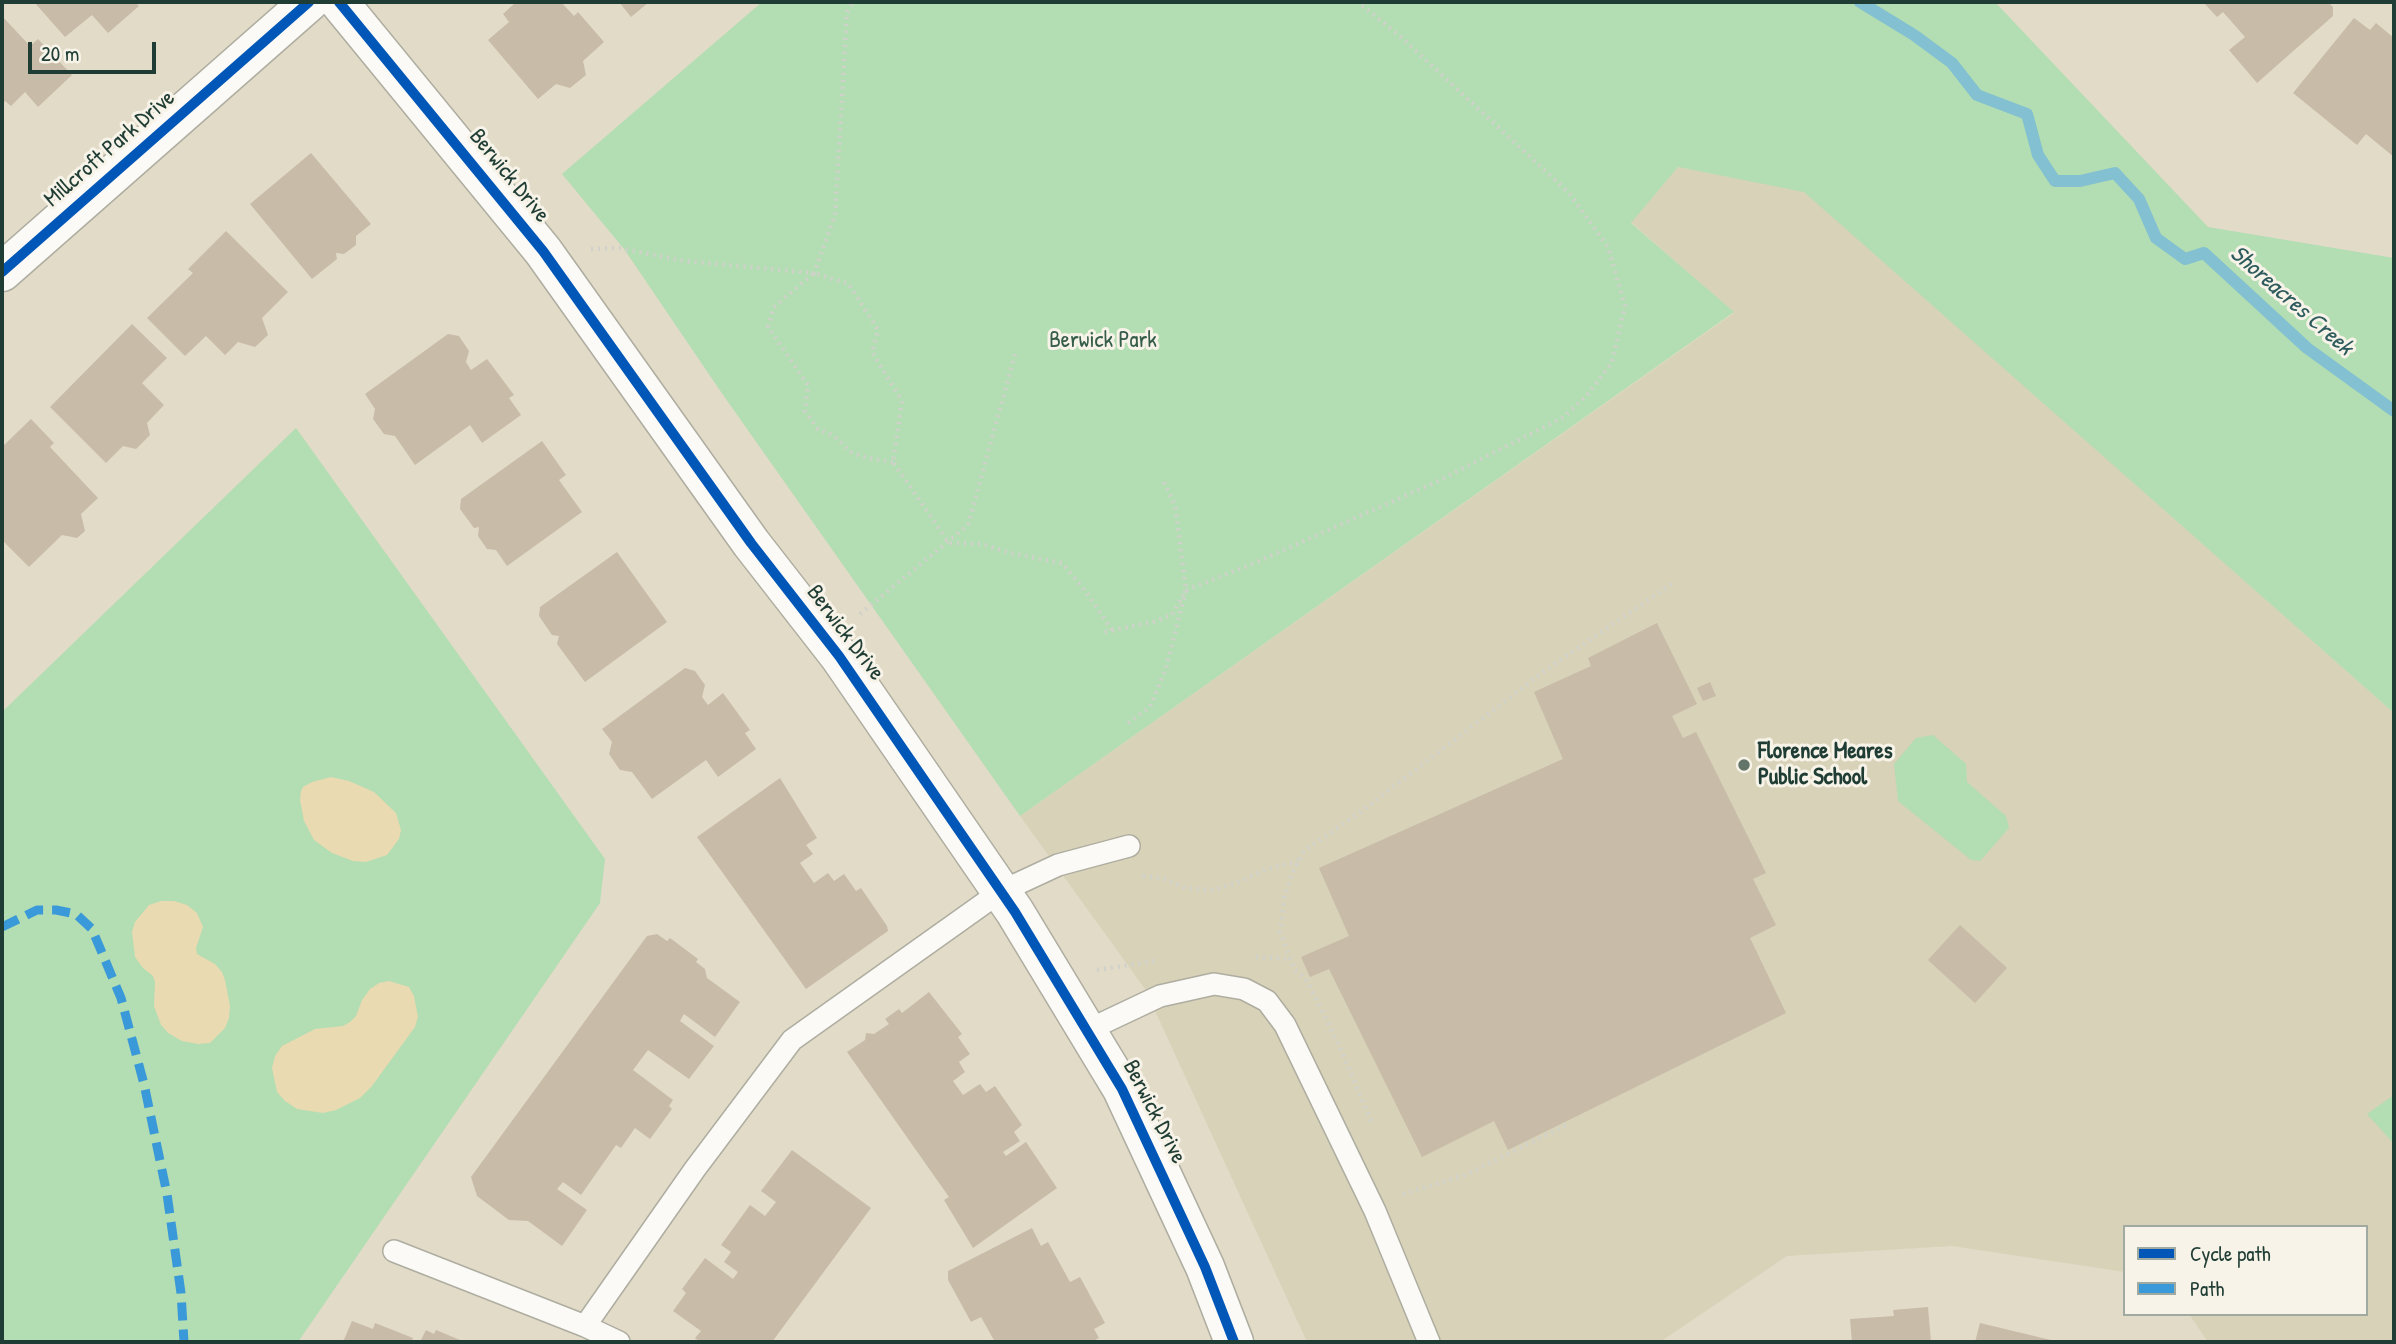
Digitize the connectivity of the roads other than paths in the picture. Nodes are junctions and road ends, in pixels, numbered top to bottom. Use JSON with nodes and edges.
{"nodes":[{"id":1,"x":309,"y":2,"type":"edge"},
{"id":2,"x":339,"y":2,"type":"edge"},
{"id":3,"x":2,"y":272,"type":"edge"},
{"id":4,"x":1129,"y":846,"type":"dead end"},
{"id":5,"x":1000,"y":892,"type":"junction"},
{"id":6,"x":1087,"y":1031,"type":"junction"},
{"id":7,"x":394,"y":1251,"type":"dead end"},
{"id":8,"x":585,"y":1326,"type":"junction"},
{"id":9,"x":619,"y":1342,"type":"edge"},
{"id":10,"x":1234,"y":1342,"type":"edge"},
{"id":11,"x":1429,"y":1342,"type":"edge"}],
"edges":[{"from":1,"to":3,"type":"street","name":"Millcroft Park Drive"},
{"from":2,"to":5,"type":"street","name":"Berwick Drive"},
{"from":4,"to":5,"type":"lane"},
{"from":5,"to":6,"type":"street","name":"Berwick Drive"},
{"from":5,"to":8,"type":"lane"},
{"from":6,"to":10,"type":"street","name":"Berwick Drive"},
{"from":6,"to":11,"type":"lane"},
{"from":7,"to":8,"type":"lane"},
{"from":8,"to":9,"type":"lane"}]}
